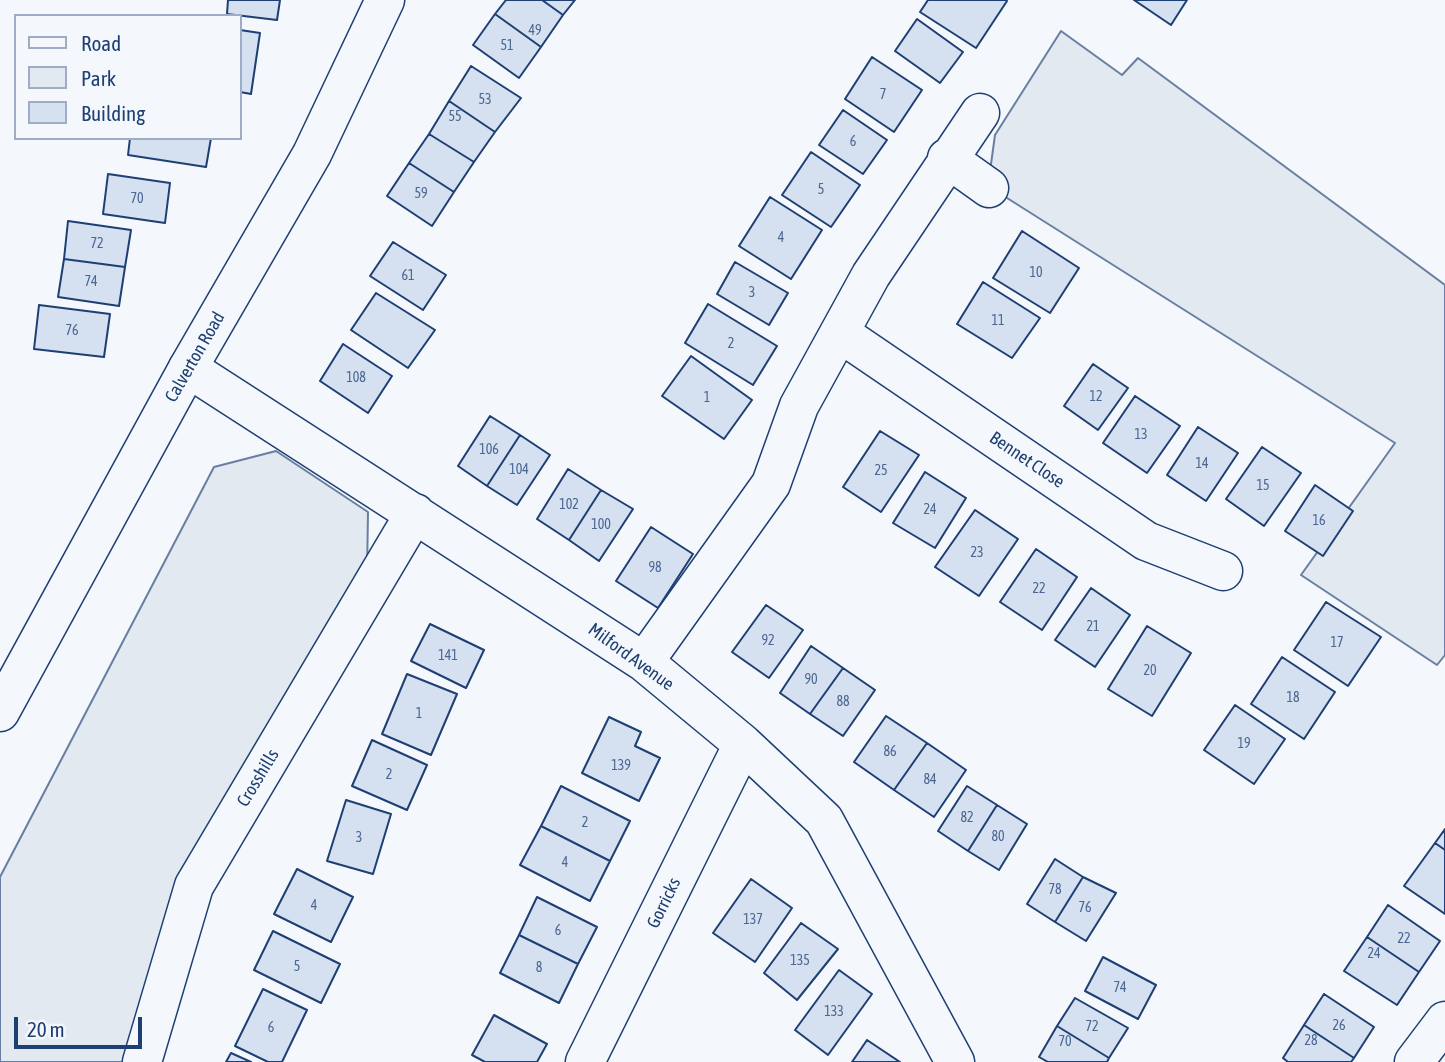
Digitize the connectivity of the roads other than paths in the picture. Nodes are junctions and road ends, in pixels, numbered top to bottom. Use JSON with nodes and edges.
{"nodes":[{"id":1,"x":385,"y":0,"type":"edge"},
{"id":2,"x":980,"y":113,"type":"dead end"},
{"id":3,"x":947,"y":158,"type":"junction"},
{"id":4,"x":989,"y":188,"type":"dead end"},
{"id":5,"x":840,"y":332,"type":"junction"},
{"id":6,"x":188,"y":368,"type":"junction"},
{"id":7,"x":415,"y":513,"type":"junction"},
{"id":8,"x":1223,"y":571,"type":"dead end"},
{"id":9,"x":644,"y":662,"type":"junction"},
{"id":10,"x":0,"y":712,"type":"edge"},
{"id":11,"x":743,"y":744,"type":"junction"},
{"id":12,"x":1445,"y":1021,"type":"edge"},
{"id":13,"x":142,"y":1062,"type":"edge"},
{"id":14,"x":585,"y":1062,"type":"edge"},
{"id":15,"x":955,"y":1062,"type":"edge"},
{"id":16,"x":1414,"y":1062,"type":"edge"}],
"edges":[{"from":1,"to":6,"type":"street","name":"Calverton Road"},
{"from":2,"to":3,"type":"street"},
{"from":3,"to":4,"type":"street"},
{"from":3,"to":5,"type":"street"},
{"from":5,"to":8,"type":"street","name":"Bennet Close"},
{"from":5,"to":9,"type":"street"},
{"from":6,"to":7,"type":"street","name":"Milford Avenue"},
{"from":6,"to":10,"type":"street","name":"Calverton Road"},
{"from":7,"to":9,"type":"street","name":"Milford Avenue"},
{"from":7,"to":13,"type":"street","name":"Crosshills"},
{"from":9,"to":11,"type":"street","name":"Milford Avenue"},
{"from":11,"to":14,"type":"street","name":"Gorricks"},
{"from":11,"to":15,"type":"street","name":"Milford Avenue"},
{"from":12,"to":16,"type":"street"}]}
